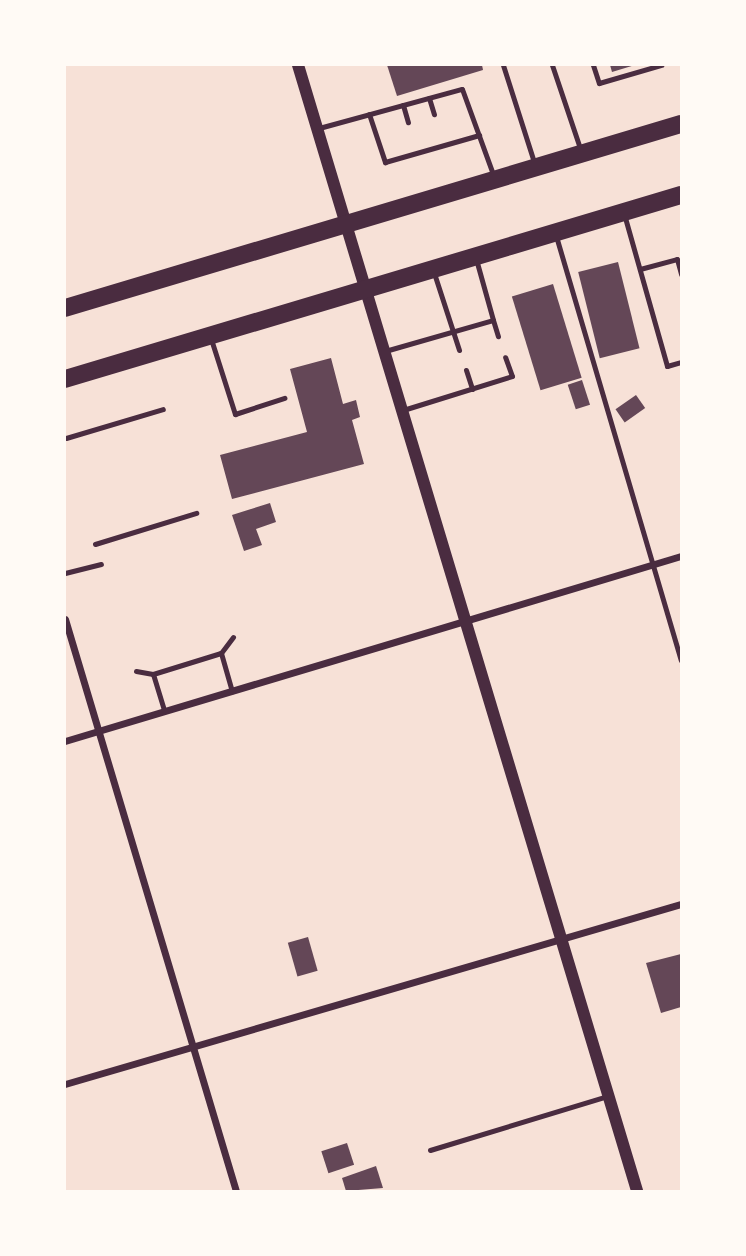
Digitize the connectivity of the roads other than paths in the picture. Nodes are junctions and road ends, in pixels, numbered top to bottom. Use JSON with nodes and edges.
{"nodes":[{"id":1,"x":298,"y":65,"type":"edge"},
{"id":2,"x":503,"y":65,"type":"edge"},
{"id":3,"x":552,"y":65,"type":"edge"},
{"id":4,"x":593,"y":65,"type":"edge"},
{"id":5,"x":661,"y":65,"type":"edge"},
{"id":6,"x":429,"y":98,"type":"junction"},
{"id":7,"x":403,"y":105,"type":"junction"},
{"id":8,"x":369,"y":114,"type":"junction"},
{"id":9,"x":434,"y":114,"type":"dead end"},
{"id":10,"x":408,"y":122,"type":"dead end"},
{"id":11,"x":681,"y":124,"type":"edge"},
{"id":12,"x":317,"y":128,"type":"junction"},
{"id":13,"x":479,"y":135,"type":"junction"},
{"id":14,"x":582,"y":154,"type":"junction"},
{"id":15,"x":536,"y":167,"type":"junction"},
{"id":16,"x":495,"y":180,"type":"junction"},
{"id":17,"x":681,"y":195,"type":"edge"},
{"id":18,"x":624,"y":212,"type":"junction"},
{"id":19,"x":346,"y":224,"type":"junction"},
{"id":20,"x":555,"y":233,"type":"junction"},
{"id":21,"x":475,"y":257,"type":"junction"},
{"id":22,"x":433,"y":269,"type":"junction"},
{"id":23,"x":640,"y":269,"type":"junction"},
{"id":24,"x":681,"y":274,"type":"edge"},
{"id":25,"x":366,"y":289,"type":"junction"},
{"id":26,"x":65,"y":308,"type":"edge"},
{"id":27,"x":493,"y":320,"type":"junction"},
{"id":28,"x":452,"y":332,"type":"junction"},
{"id":29,"x":210,"y":336,"type":"junction"},
{"id":30,"x":498,"y":336,"type":"dead end"},
{"id":31,"x":459,"y":350,"type":"dead end"},
{"id":32,"x":385,"y":351,"type":"junction"},
{"id":33,"x":505,"y":357,"type":"dead end"},
{"id":34,"x":681,"y":362,"type":"edge"},
{"id":35,"x":466,"y":370,"type":"dead end"},
{"id":36,"x":65,"y":379,"type":"edge"},
{"id":37,"x":472,"y":389,"type":"junction"},
{"id":38,"x":284,"y":398,"type":"dead end"},
{"id":39,"x":163,"y":409,"type":"dead end"},
{"id":40,"x":403,"y":410,"type":"junction"},
{"id":41,"x":66,"y":438,"type":"edge"},
{"id":42,"x":196,"y":513,"type":"dead end"},
{"id":43,"x":95,"y":544,"type":"dead end"},
{"id":44,"x":681,"y":556,"type":"edge"},
{"id":45,"x":100,"y":564,"type":"dead end"},
{"id":46,"x":650,"y":565,"type":"junction"},
{"id":47,"x":65,"y":573,"type":"edge"},
{"id":48,"x":65,"y":619,"type":"edge"},
{"id":49,"x":467,"y":621,"type":"junction"},
{"id":50,"x":233,"y":637,"type":"dead end"},
{"id":51,"x":221,"y":653,"type":"junction"},
{"id":52,"x":681,"y":660,"type":"edge"},
{"id":53,"x":136,"y":671,"type":"dead end"},
{"id":54,"x":153,"y":674,"type":"junction"},
{"id":55,"x":232,"y":691,"type":"junction"},
{"id":56,"x":164,"y":711,"type":"junction"},
{"id":57,"x":98,"y":731,"type":"junction"},
{"id":58,"x":65,"y":741,"type":"edge"},
{"id":59,"x":681,"y":904,"type":"edge"},
{"id":60,"x":562,"y":939,"type":"junction"},
{"id":61,"x":193,"y":1046,"type":"junction"},
{"id":62,"x":65,"y":1084,"type":"edge"},
{"id":63,"x":608,"y":1096,"type":"junction"},
{"id":64,"x":430,"y":1150,"type":"dead end"},
{"id":65,"x":236,"y":1191,"type":"edge"},
{"id":66,"x":637,"y":1191,"type":"edge"}],
"edges":[{"from":1,"to":12,"type":"street"},
{"from":2,"to":15,"type":"lane"},
{"from":3,"to":14,"type":"lane"},
{"from":4,"to":5,"type":"lane"},
{"from":6,"to":7,"type":"lane"},
{"from":6,"to":9,"type":"lane"},
{"from":6,"to":13,"type":"lane"},
{"from":7,"to":8,"type":"lane"},
{"from":7,"to":10,"type":"lane"},
{"from":8,"to":12,"type":"lane"},
{"from":8,"to":13,"type":"lane"},
{"from":11,"to":14,"type":"main road"},
{"from":12,"to":19,"type":"street"},
{"from":13,"to":16,"type":"lane"},
{"from":14,"to":15,"type":"main road"},
{"from":15,"to":16,"type":"main road"},
{"from":16,"to":19,"type":"main road"},
{"from":17,"to":18,"type":"main road"},
{"from":18,"to":20,"type":"main road"},
{"from":18,"to":23,"type":"lane"},
{"from":19,"to":25,"type":"street"},
{"from":19,"to":26,"type":"main road"},
{"from":20,"to":21,"type":"main road"},
{"from":20,"to":46,"type":"lane"},
{"from":21,"to":22,"type":"main road"},
{"from":21,"to":27,"type":"lane"},
{"from":22,"to":25,"type":"main road"},
{"from":22,"to":28,"type":"lane"},
{"from":23,"to":24,"type":"lane"},
{"from":23,"to":34,"type":"lane"},
{"from":25,"to":29,"type":"main road"},
{"from":25,"to":32,"type":"street"},
{"from":27,"to":28,"type":"lane"},
{"from":27,"to":30,"type":"lane"},
{"from":28,"to":31,"type":"lane"},
{"from":28,"to":32,"type":"lane"},
{"from":29,"to":36,"type":"main road"},
{"from":29,"to":38,"type":"lane"},
{"from":32,"to":40,"type":"street"},
{"from":33,"to":37,"type":"lane"},
{"from":35,"to":37,"type":"lane"},
{"from":37,"to":40,"type":"lane"},
{"from":39,"to":41,"type":"lane"},
{"from":40,"to":49,"type":"street"},
{"from":42,"to":43,"type":"lane"},
{"from":44,"to":46,"type":"street"},
{"from":45,"to":47,"type":"lane"},
{"from":46,"to":49,"type":"street"},
{"from":46,"to":52,"type":"lane"},
{"from":48,"to":57,"type":"street"},
{"from":49,"to":55,"type":"street"},
{"from":49,"to":60,"type":"street"},
{"from":50,"to":51,"type":"lane"},
{"from":51,"to":54,"type":"lane"},
{"from":51,"to":55,"type":"lane"},
{"from":53,"to":54,"type":"lane"},
{"from":54,"to":56,"type":"lane"},
{"from":55,"to":56,"type":"street"},
{"from":56,"to":57,"type":"street"},
{"from":57,"to":58,"type":"street"},
{"from":57,"to":61,"type":"street"},
{"from":59,"to":60,"type":"street"},
{"from":60,"to":61,"type":"street"},
{"from":60,"to":63,"type":"street"},
{"from":61,"to":62,"type":"street"},
{"from":61,"to":65,"type":"street"},
{"from":63,"to":64,"type":"lane"},
{"from":63,"to":66,"type":"street"}]}
